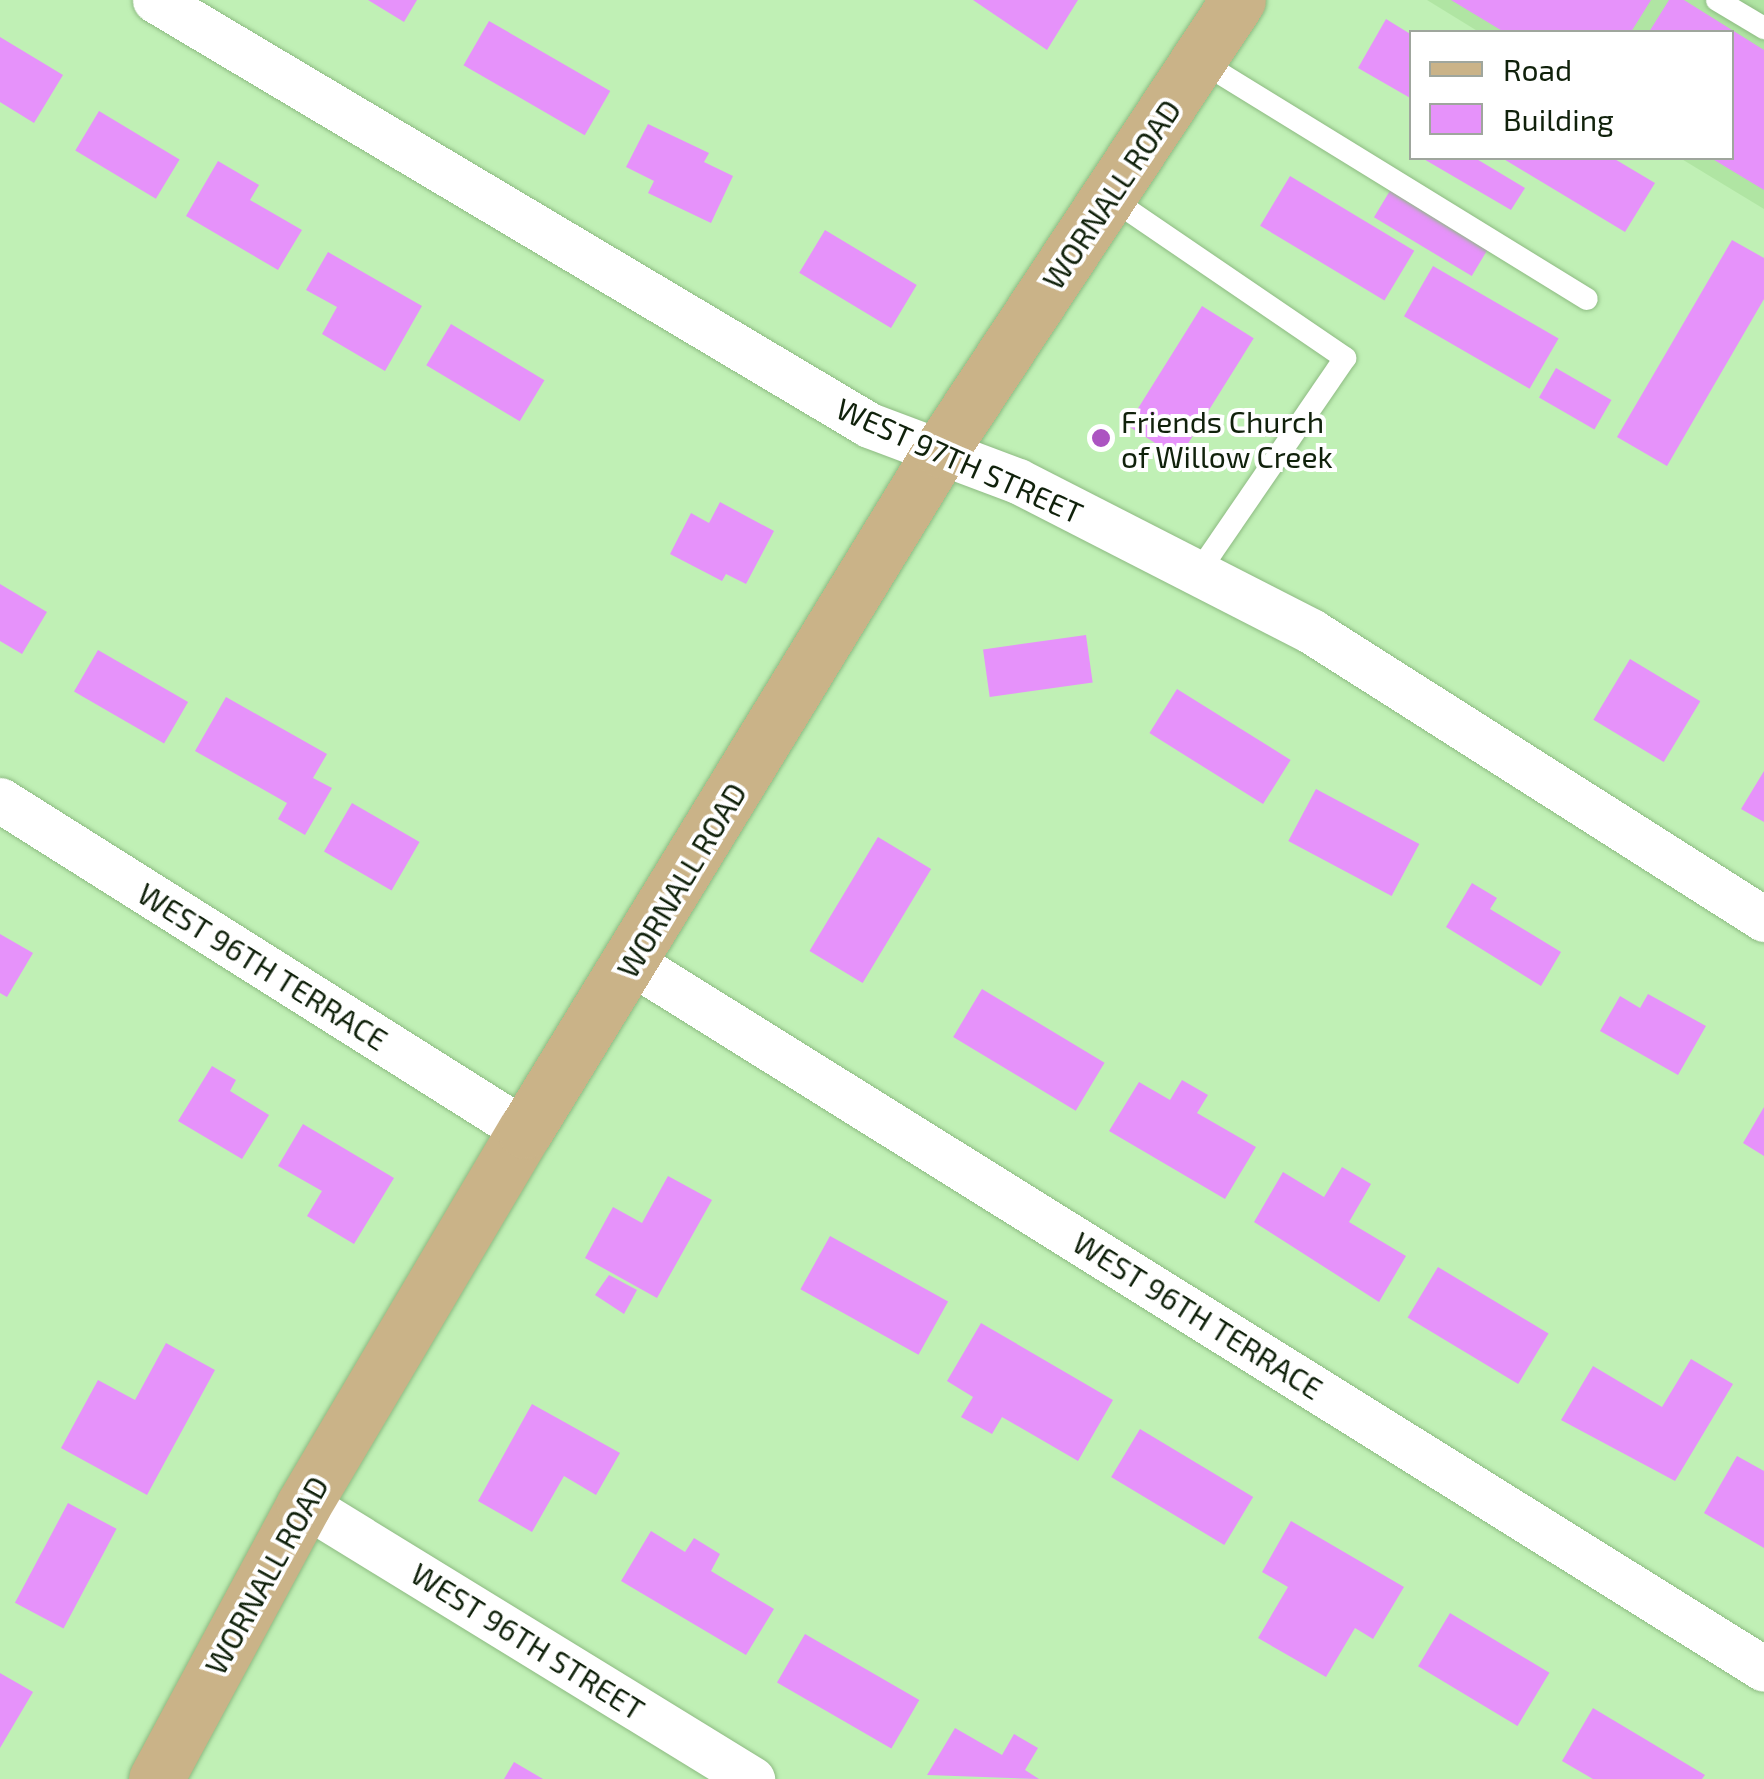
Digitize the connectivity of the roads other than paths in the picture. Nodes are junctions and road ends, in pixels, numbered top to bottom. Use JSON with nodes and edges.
{"nodes":[{"id":1,"x":155,"y":0,"type":"edge"},
{"id":2,"x":1238,"y":0,"type":"edge"},
{"id":3,"x":1718,"y":0,"type":"edge"},
{"id":4,"x":1764,"y":28,"type":"edge"},
{"id":5,"x":1200,"y":61,"type":"junction"},
{"id":6,"x":1109,"y":196,"type":"junction"},
{"id":7,"x":1587,"y":298,"type":"dead end"},
{"id":8,"x":941,"y":450,"type":"junction"},
{"id":9,"x":1198,"y":573,"type":"junction"},
{"id":10,"x":0,"y":800,"type":"edge"},
{"id":11,"x":1764,"y":919,"type":"edge"},
{"id":12,"x":631,"y":962,"type":"junction"},
{"id":13,"x":526,"y":1131,"type":"junction"},
{"id":14,"x":304,"y":1504,"type":"junction"},
{"id":15,"x":1764,"y":1669,"type":"edge"},
{"id":16,"x":156,"y":1779,"type":"edge"},
{"id":17,"x":752,"y":1779,"type":"edge"}],
"edges":[{"from":1,"to":8,"type":"street","name":"WEST 97TH STREET"},
{"from":2,"to":5,"type":"main road","name":"WORNALL ROAD"},
{"from":3,"to":4,"type":"lane"},
{"from":5,"to":6,"type":"main road","name":"WORNALL ROAD"},
{"from":5,"to":7,"type":"lane"},
{"from":6,"to":8,"type":"main road","name":"WORNALL ROAD"},
{"from":6,"to":9,"type":"lane"},
{"from":8,"to":9,"type":"street","name":"WEST 97TH STREET"},
{"from":8,"to":12,"type":"main road","name":"WORNALL ROAD"},
{"from":9,"to":11,"type":"street","name":"WEST 97TH STREET"},
{"from":10,"to":13,"type":"street","name":"WEST 96TH TERRACE"},
{"from":12,"to":13,"type":"main road","name":"WORNALL ROAD"},
{"from":12,"to":15,"type":"street","name":"WEST 96TH TERRACE"},
{"from":13,"to":14,"type":"main road","name":"WORNALL ROAD"},
{"from":14,"to":16,"type":"main road","name":"WORNALL ROAD"},
{"from":14,"to":17,"type":"street","name":"WEST 96TH STREET"}]}
